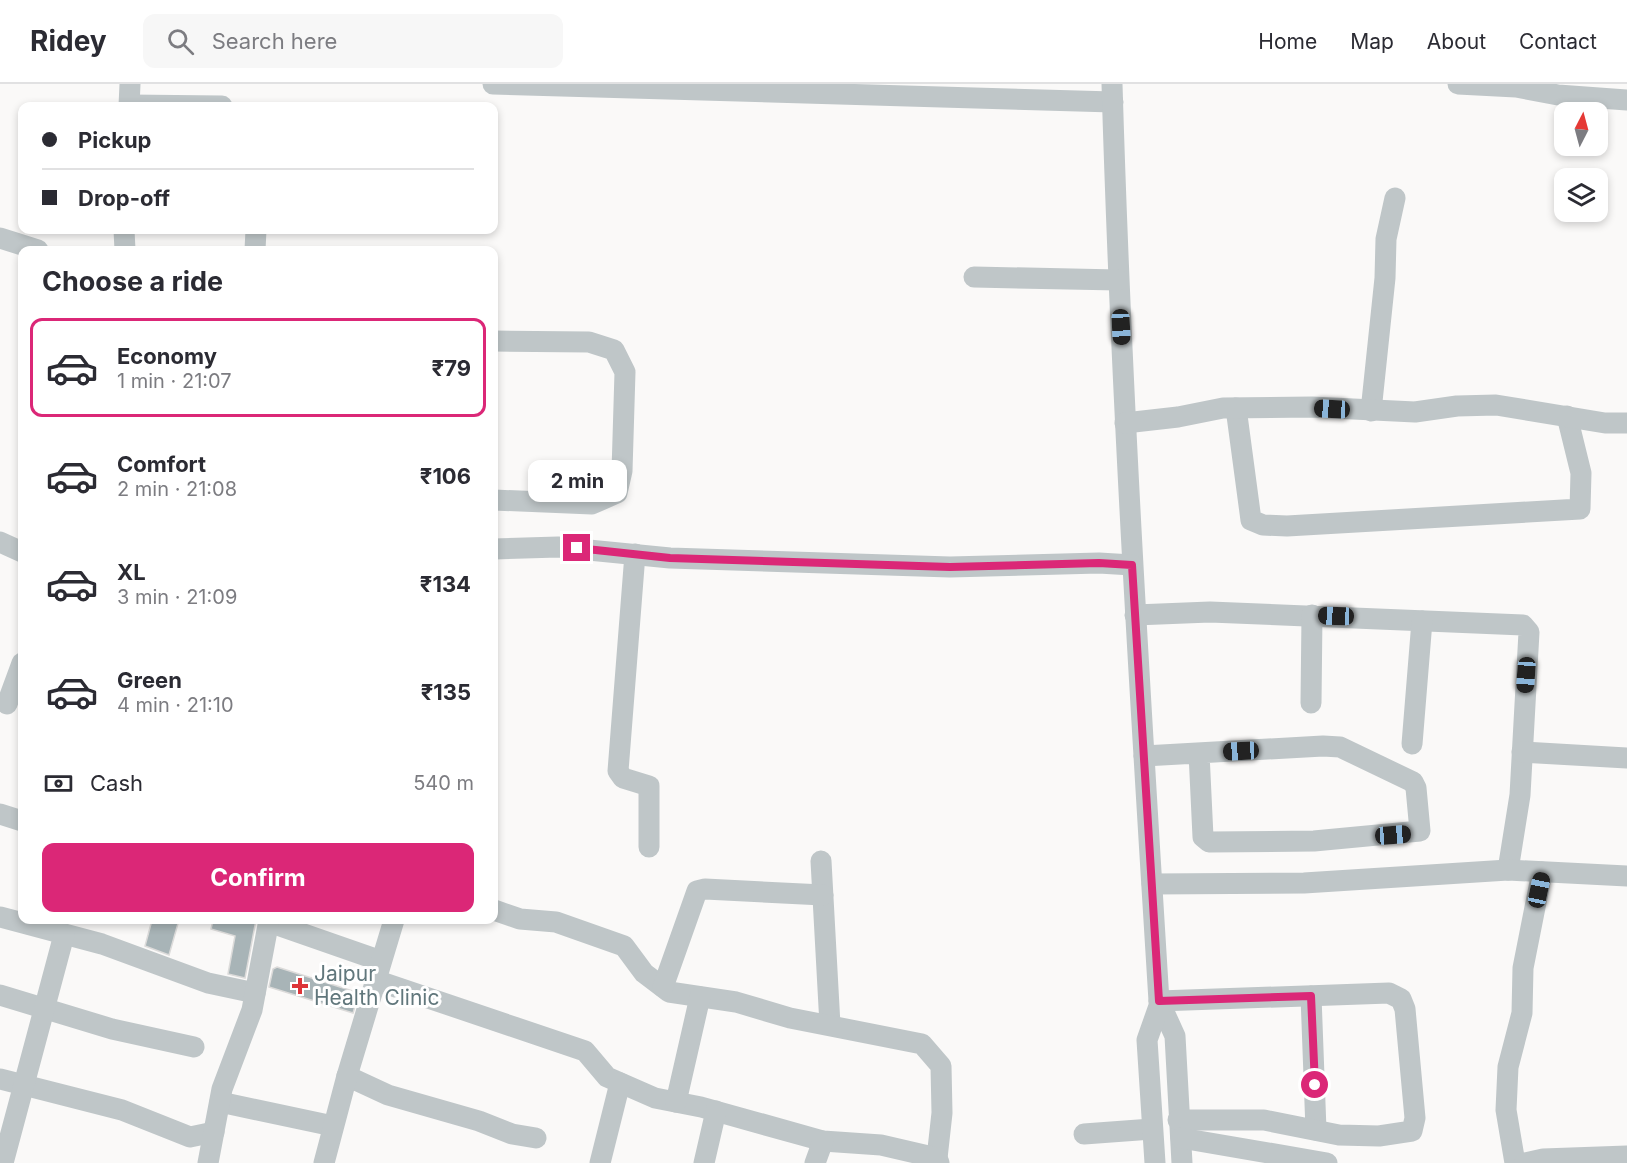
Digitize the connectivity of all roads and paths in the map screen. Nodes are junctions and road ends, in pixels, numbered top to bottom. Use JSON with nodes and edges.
{"nodes":[{"id":1,"x":493,"y":84,"type":"edge"},
{"id":2,"x":1458,"y":84,"type":"edge"},
{"id":3,"x":589,"y":86,"type":"edge"},
{"id":4,"x":719,"y":88,"type":"edge"},
{"id":5,"x":777,"y":88,"type":"edge"},
{"id":6,"x":881,"y":90,"type":"edge"},
{"id":7,"x":1113,"y":93,"type":"edge"},
{"id":8,"x":130,"y":98,"type":"edge"},
{"id":9,"x":1627,"y":100,"type":"edge"},
{"id":10,"x":176,"y":102,"type":"edge"},
{"id":11,"x":1395,"y":198,"type":"dead end"},
{"id":12,"x":0,"y":238,"type":"edge"},
{"id":13,"x":25,"y":246,"type":"edge"},
{"id":14,"x":974,"y":277,"type":"dead end"},
{"id":15,"x":1118,"y":279,"type":"junction"},
{"id":16,"x":498,"y":341,"type":"edge"},
{"id":17,"x":1236,"y":408,"type":"junction"},
{"id":18,"x":1371,"y":411,"type":"junction"},
{"id":19,"x":1567,"y":416,"type":"junction"},
{"id":20,"x":1125,"y":423,"type":"junction"},
{"id":21,"x":1627,"y":423,"type":"edge"},
{"id":22,"x":498,"y":500,"type":"edge"},
{"id":23,"x":0,"y":542,"type":"edge"},
{"id":24,"x":498,"y":549,"type":"edge"},
{"id":25,"x":18,"y":550,"type":"edge"},
{"id":26,"x":635,"y":554,"type":"junction"},
{"id":27,"x":1132,"y":565,"type":"junction"},
{"id":28,"x":1135,"y":615,"type":"junction"},
{"id":29,"x":1312,"y":615,"type":"junction"},
{"id":30,"x":1422,"y":621,"type":"junction"},
{"id":31,"x":18,"y":677,"type":"edge"},
{"id":32,"x":1311,"y":703,"type":"dead end"},
{"id":33,"x":10,"y":705,"type":"edge"},
{"id":34,"x":1412,"y":744,"type":"dead end"},
{"id":35,"x":1522,"y":752,"type":"junction"},
{"id":36,"x":1199,"y":753,"type":"junction"},
{"id":37,"x":1144,"y":756,"type":"junction"},
{"id":38,"x":1627,"y":758,"type":"edge"},
{"id":39,"x":0,"y":814,"type":"edge"},
{"id":40,"x":18,"y":820,"type":"edge"},
{"id":41,"x":649,"y":847,"type":"dead end"},
{"id":42,"x":821,"y":861,"type":"dead end"},
{"id":43,"x":1508,"y":870,"type":"junction"},
{"id":44,"x":1542,"y":872,"type":"junction"},
{"id":45,"x":1627,"y":876,"type":"edge"},
{"id":46,"x":1152,"y":884,"type":"junction"},
{"id":47,"x":823,"y":896,"type":"junction"},
{"id":48,"x":498,"y":911,"type":"edge"},
{"id":49,"x":0,"y":917,"type":"edge"},
{"id":50,"x":18,"y":922,"type":"edge"},
{"id":51,"x":25,"y":924,"type":"edge"},
{"id":52,"x":268,"y":924,"type":"edge"},
{"id":53,"x":276,"y":924,"type":"edge"},
{"id":54,"x":393,"y":924,"type":"edge"},
{"id":55,"x":64,"y":935,"type":"junction"},
{"id":56,"x":378,"y":970,"type":"junction"},
{"id":57,"x":663,"y":987,"type":"junction"},
{"id":58,"x":255,"y":993,"type":"junction"},
{"id":59,"x":0,"y":995,"type":"edge"},
{"id":60,"x":1311,"y":996,"type":"junction"},
{"id":61,"x":700,"y":997,"type":"junction"},
{"id":62,"x":1159,"y":1004,"type":"junction"},
{"id":63,"x":44,"y":1006,"type":"junction"},
{"id":64,"x":830,"y":1025,"type":"junction"},
{"id":65,"x":194,"y":1047,"type":"dead end"},
{"id":66,"x":346,"y":1076,"type":"junction"},
{"id":67,"x":0,"y":1079,"type":"edge"},
{"id":68,"x":620,"y":1083,"type":"junction"},
{"id":69,"x":23,"y":1086,"type":"junction"},
{"id":70,"x":220,"y":1102,"type":"junction"},
{"id":71,"x":676,"y":1102,"type":"junction"},
{"id":72,"x":716,"y":1111,"type":"junction"},
{"id":73,"x":333,"y":1126,"type":"junction"},
{"id":74,"x":1152,"y":1129,"type":"junction"},
{"id":75,"x":1180,"y":1129,"type":"junction"},
{"id":76,"x":1316,"y":1130,"type":"junction"},
{"id":77,"x":214,"y":1132,"type":"junction"},
{"id":78,"x":1084,"y":1134,"type":"dead end"},
{"id":79,"x":536,"y":1138,"type":"dead end"},
{"id":80,"x":823,"y":1141,"type":"junction"},
{"id":81,"x":1627,"y":1156,"type":"edge"},
{"id":82,"x":938,"y":1160,"type":"edge"},
{"id":83,"x":3,"y":1163,"type":"edge"},
{"id":84,"x":208,"y":1163,"type":"edge"},
{"id":85,"x":324,"y":1163,"type":"edge"},
{"id":86,"x":600,"y":1163,"type":"edge"},
{"id":87,"x":704,"y":1163,"type":"edge"},
{"id":88,"x":815,"y":1163,"type":"edge"},
{"id":89,"x":1155,"y":1163,"type":"edge"},
{"id":90,"x":1182,"y":1163,"type":"edge"},
{"id":91,"x":1327,"y":1163,"type":"edge"},
{"id":92,"x":1515,"y":1163,"type":"edge"},
{"id":93,"x":1525,"y":1163,"type":"edge"}],
"edges":[{"from":1,"to":3,"type":"street"},
{"from":2,"to":9,"type":"street"},
{"from":3,"to":4,"type":"street"},
{"from":4,"to":5,"type":"street"},
{"from":5,"to":6,"type":"street"},
{"from":6,"to":7,"type":"street"},
{"from":7,"to":15,"type":"street"},
{"from":8,"to":10,"type":"street"},
{"from":11,"to":18,"type":"street"},
{"from":12,"to":13,"type":"street"},
{"from":14,"to":15,"type":"street"},
{"from":15,"to":20,"type":"street"},
{"from":16,"to":22,"type":"street"},
{"from":17,"to":18,"type":"street"},
{"from":17,"to":19,"type":"street"},
{"from":17,"to":20,"type":"street"},
{"from":18,"to":19,"type":"street"},
{"from":19,"to":21,"type":"street"},
{"from":20,"to":27,"type":"street"},
{"from":23,"to":25,"type":"street"},
{"from":24,"to":26,"type":"street"},
{"from":26,"to":27,"type":"street"},
{"from":26,"to":41,"type":"street"},
{"from":27,"to":28,"type":"street"},
{"from":28,"to":29,"type":"street"},
{"from":28,"to":37,"type":"street"},
{"from":29,"to":30,"type":"street"},
{"from":29,"to":32,"type":"street"},
{"from":30,"to":34,"type":"street"},
{"from":30,"to":35,"type":"street"},
{"from":31,"to":33,"type":"street"},
{"from":35,"to":38,"type":"street"},
{"from":35,"to":43,"type":"street"},
{"from":36,"to":36,"type":"street"},
{"from":36,"to":37,"type":"street"},
{"from":37,"to":46,"type":"street"},
{"from":39,"to":40,"type":"street"},
{"from":42,"to":47,"type":"street"},
{"from":43,"to":44,"type":"street"},
{"from":43,"to":46,"type":"street"},
{"from":44,"to":45,"type":"street"},
{"from":44,"to":92,"type":"street"},
{"from":46,"to":62,"type":"street"},
{"from":47,"to":57,"type":"street"},
{"from":47,"to":64,"type":"street"},
{"from":48,"to":57,"type":"street"},
{"from":49,"to":50,"type":"street"},
{"from":51,"to":55,"type":"street"},
{"from":52,"to":58,"type":"street"},
{"from":53,"to":56,"type":"street"},
{"from":54,"to":56,"type":"street"},
{"from":55,"to":58,"type":"street"},
{"from":55,"to":63,"type":"street"},
{"from":56,"to":66,"type":"street"},
{"from":56,"to":68,"type":"street"},
{"from":57,"to":61,"type":"street"},
{"from":58,"to":70,"type":"street"},
{"from":59,"to":63,"type":"street"},
{"from":60,"to":62,"type":"street"},
{"from":60,"to":76,"type":"street"},
{"from":60,"to":76,"type":"street"},
{"from":61,"to":64,"type":"street"},
{"from":61,"to":71,"type":"street"},
{"from":62,"to":74,"type":"street"},
{"from":62,"to":75,"type":"street"},
{"from":63,"to":65,"type":"street"},
{"from":63,"to":69,"type":"street"},
{"from":64,"to":82,"type":"street"},
{"from":66,"to":73,"type":"street"},
{"from":66,"to":79,"type":"street"},
{"from":67,"to":69,"type":"street"},
{"from":68,"to":71,"type":"street"},
{"from":68,"to":86,"type":"street"},
{"from":69,"to":77,"type":"street"},
{"from":69,"to":83,"type":"street"},
{"from":70,"to":73,"type":"street"},
{"from":70,"to":77,"type":"street"},
{"from":71,"to":72,"type":"street"},
{"from":72,"to":80,"type":"street"},
{"from":72,"to":87,"type":"street"},
{"from":73,"to":85,"type":"street"},
{"from":74,"to":78,"type":"street"},
{"from":74,"to":89,"type":"street"},
{"from":75,"to":76,"type":"street"},
{"from":75,"to":90,"type":"street"},
{"from":75,"to":91,"type":"street"},
{"from":77,"to":84,"type":"street"},
{"from":80,"to":82,"type":"street"},
{"from":80,"to":88,"type":"street"},
{"from":81,"to":93,"type":"street"}]}
